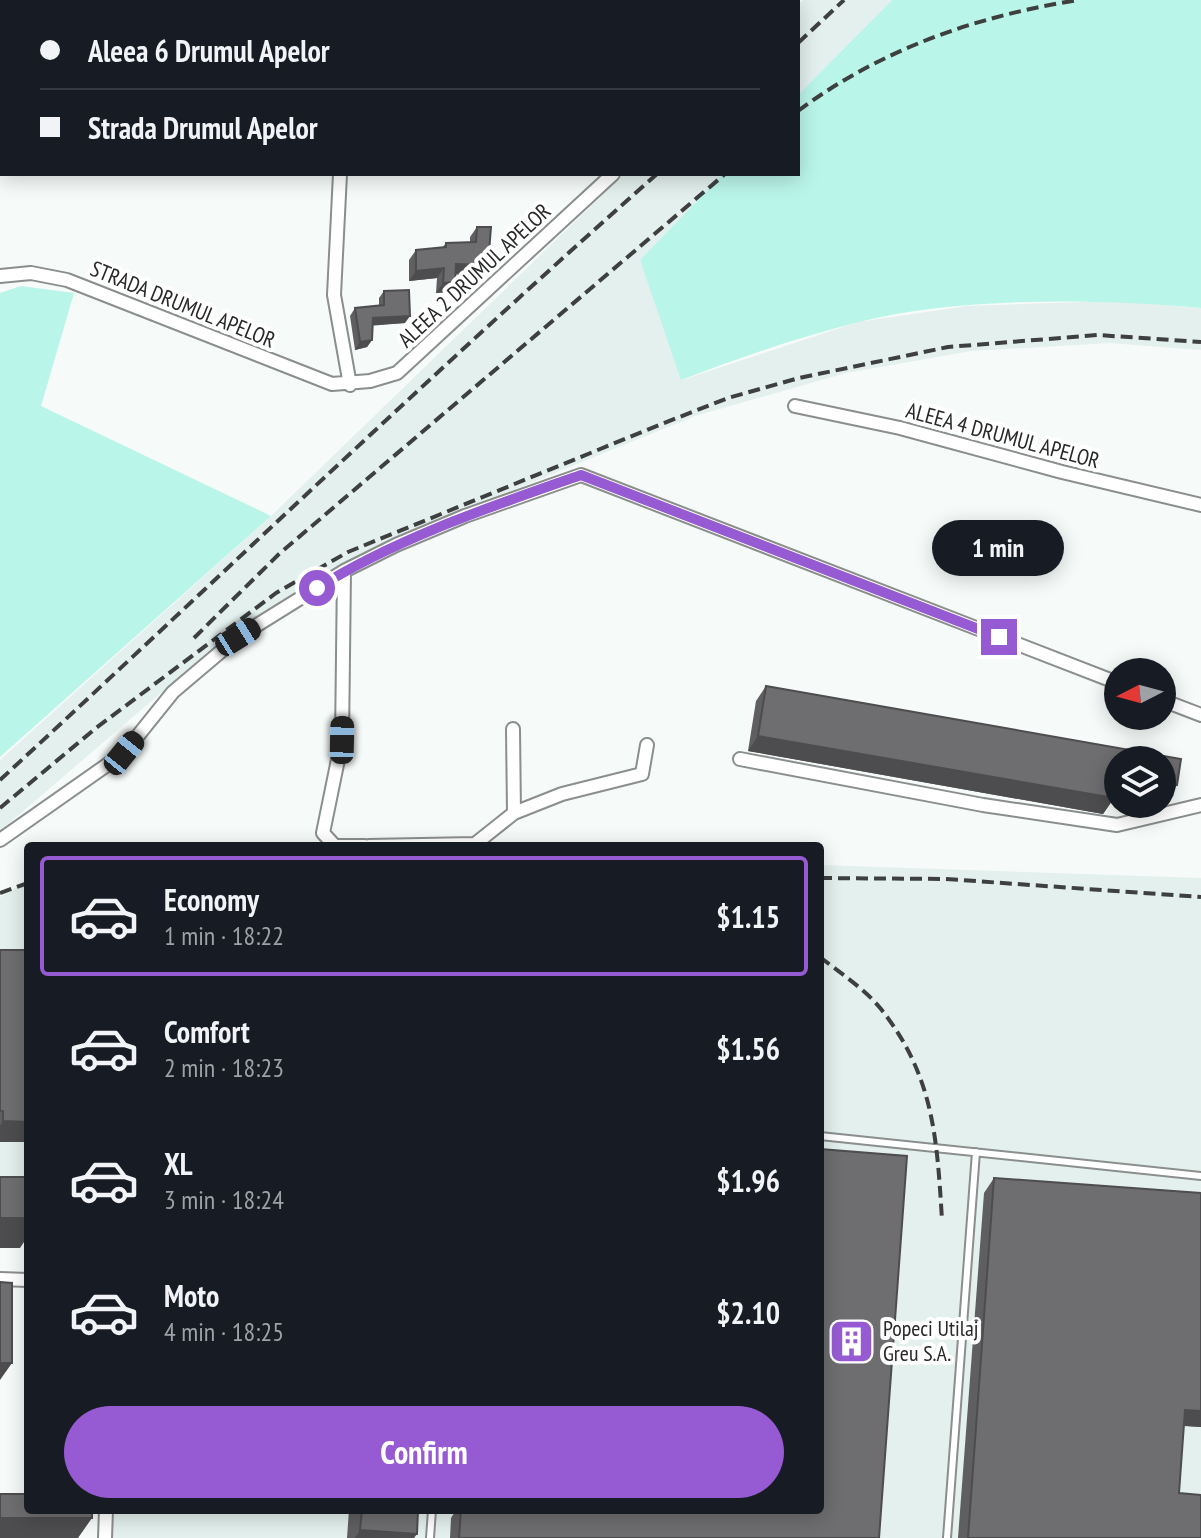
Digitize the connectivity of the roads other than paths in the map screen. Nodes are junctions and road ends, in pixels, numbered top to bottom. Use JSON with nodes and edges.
{"nodes":[{"id":1,"x":340,"y":176,"type":"edge"},
{"id":2,"x":611,"y":176,"type":"edge"},
{"id":3,"x":0,"y":276,"type":"edge"},
{"id":4,"x":350,"y":385,"type":"junction"},
{"id":5,"x":795,"y":406,"type":"dead end"},
{"id":6,"x":1201,"y":505,"type":"edge"},
{"id":7,"x":344,"y":571,"type":"junction"},
{"id":8,"x":1104,"y":678,"type":"edge"},
{"id":9,"x":1176,"y":705,"type":"edge"},
{"id":10,"x":1201,"y":715,"type":"edge"},
{"id":11,"x":513,"y":729,"type":"dead end"},
{"id":12,"x":647,"y":745,"type":"dead end"},
{"id":13,"x":740,"y":759,"type":"dead end"},
{"id":14,"x":1201,"y":805,"type":"edge"},
{"id":15,"x":514,"y":813,"type":"junction"},
{"id":16,"x":0,"y":840,"type":"edge"},
{"id":17,"x":331,"y":842,"type":"edge"},
{"id":18,"x":478,"y":842,"type":"edge"},
{"id":19,"x":824,"y":1136,"type":"edge"},
{"id":20,"x":976,"y":1152,"type":"junction"},
{"id":21,"x":1201,"y":1176,"type":"edge"},
{"id":22,"x":0,"y":1279,"type":"edge"},
{"id":23,"x":24,"y":1280,"type":"edge"},
{"id":24,"x":106,"y":1514,"type":"edge"},
{"id":25,"x":432,"y":1514,"type":"edge"},
{"id":26,"x":105,"y":1538,"type":"edge"},
{"id":27,"x":430,"y":1538,"type":"edge"},
{"id":28,"x":947,"y":1538,"type":"edge"}],
"edges":[{"from":1,"to":4,"type":"street"},
{"from":2,"to":4,"type":"street","name":"ALEEA 2 DRUMUL APELOR"},
{"from":3,"to":4,"type":"street","name":"STRADA DRUMUL APELOR"},
{"from":5,"to":6,"type":"street","name":"ALEEA 4 DRUMUL APELOR"},
{"from":7,"to":8,"type":"street"},
{"from":7,"to":16,"type":"street"},
{"from":7,"to":17,"type":"street"},
{"from":9,"to":10,"type":"street"},
{"from":11,"to":15,"type":"street"},
{"from":12,"to":15,"type":"street"},
{"from":13,"to":14,"type":"street"},
{"from":15,"to":18,"type":"street"},
{"from":19,"to":20,"type":"lane"},
{"from":20,"to":21,"type":"lane"},
{"from":20,"to":28,"type":"lane"},
{"from":22,"to":23,"type":"street"},
{"from":24,"to":26,"type":"street"},
{"from":25,"to":27,"type":"lane"}]}
